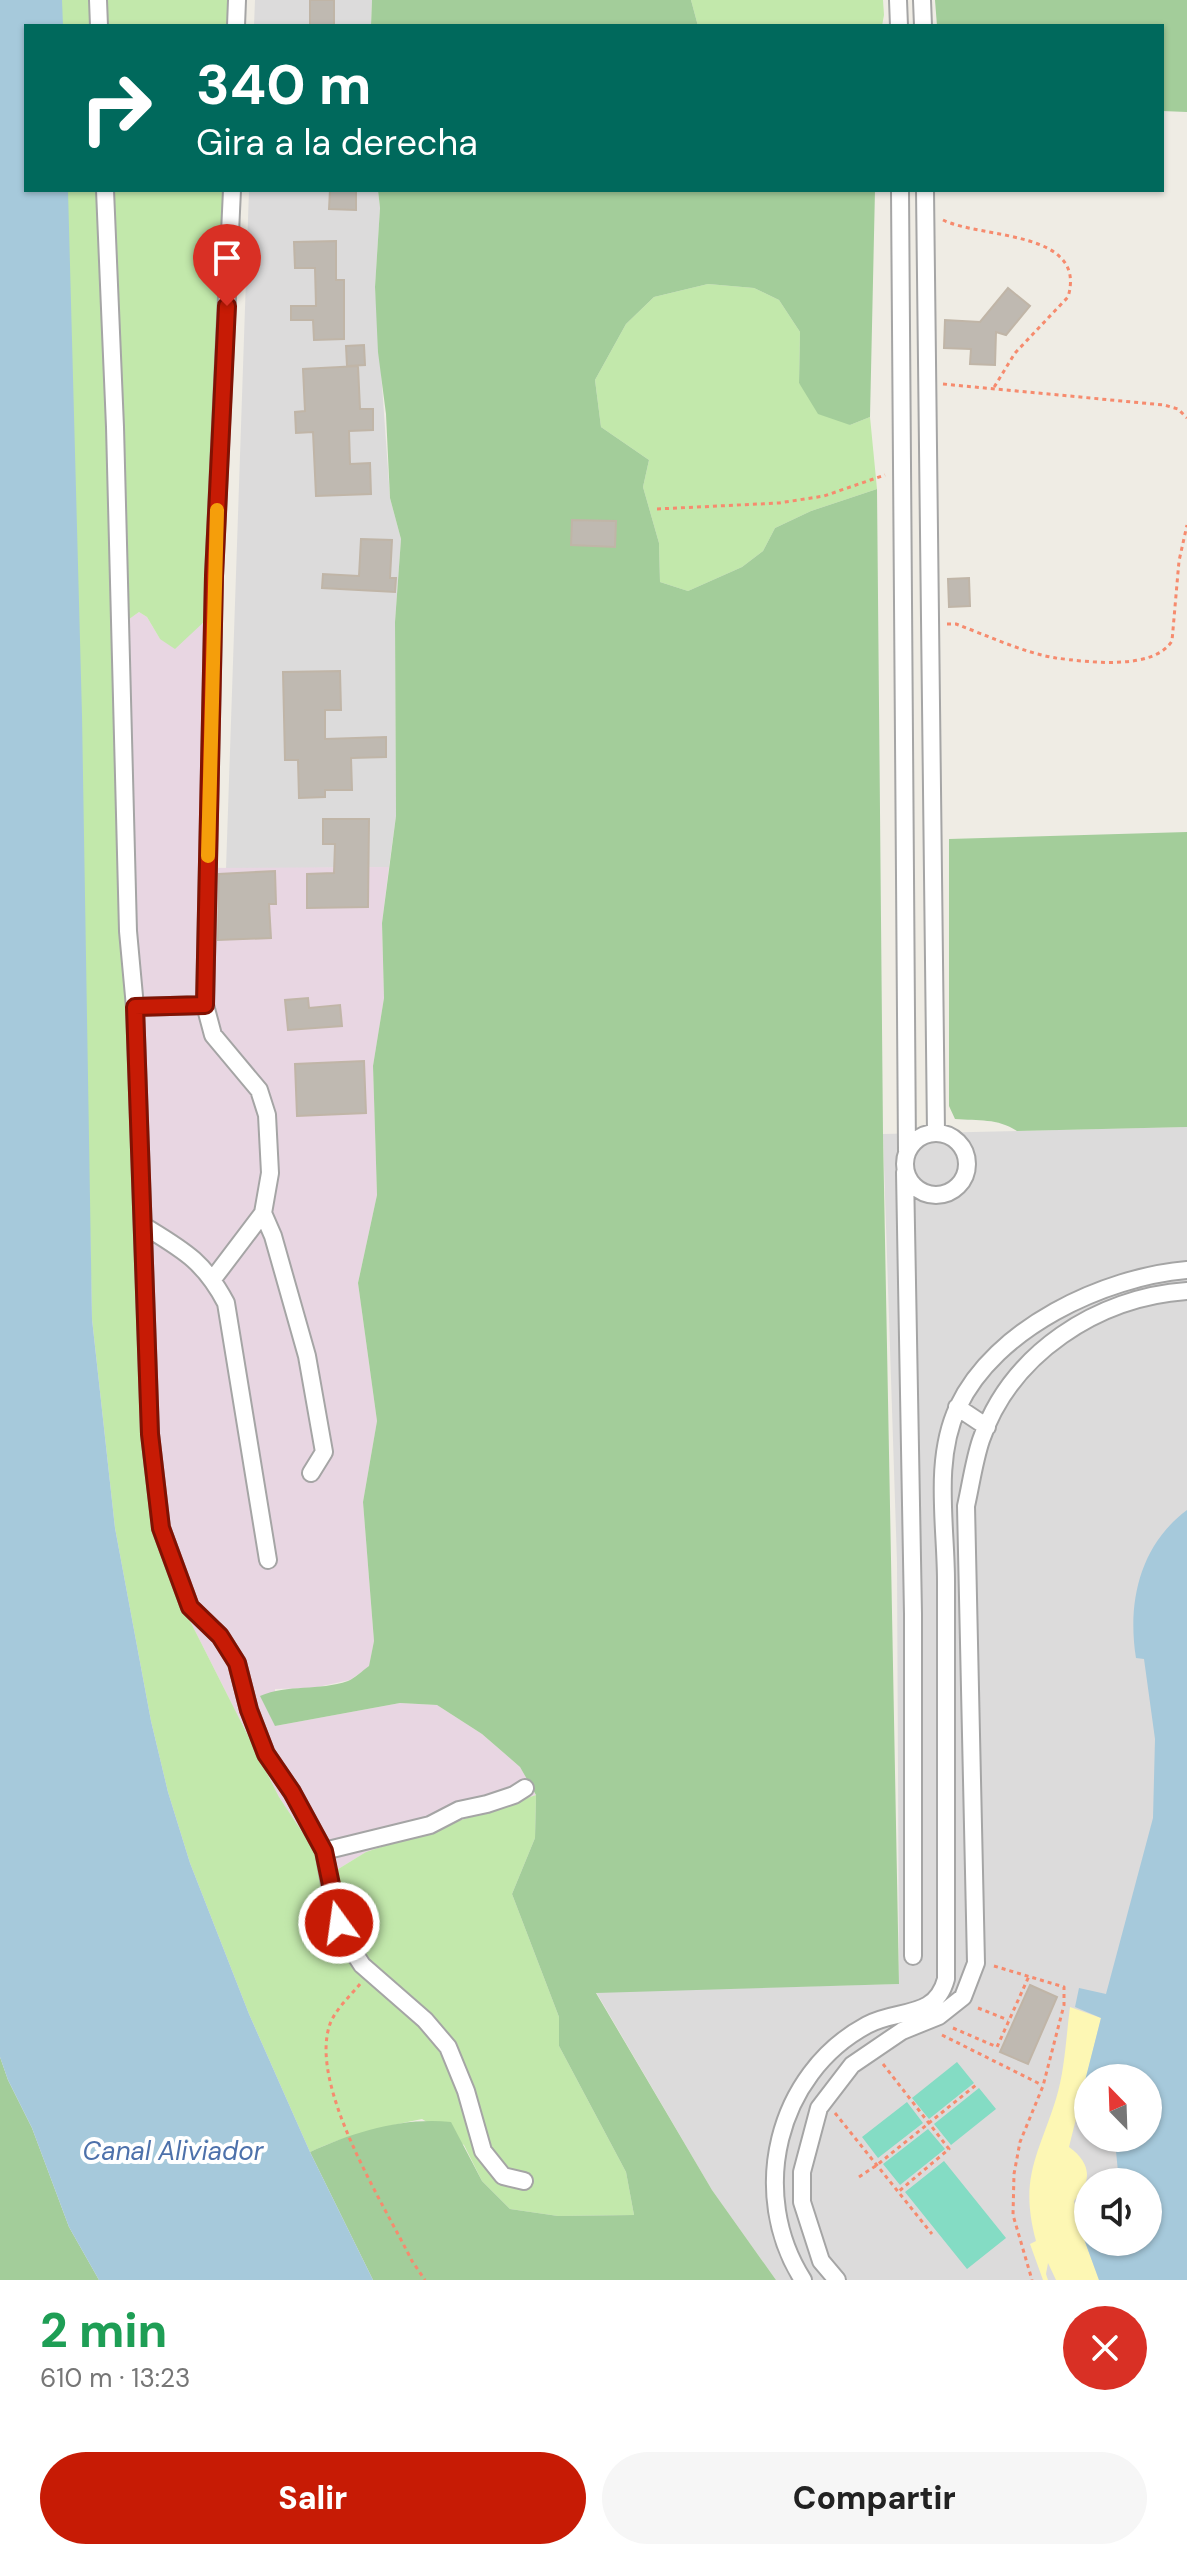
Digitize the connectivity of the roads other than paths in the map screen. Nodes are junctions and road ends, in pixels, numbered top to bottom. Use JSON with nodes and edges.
{"nodes":[{"id":1,"x":98,"y":0,"type":"edge"},
{"id":2,"x":237,"y":0,"type":"edge"},
{"id":3,"x":898,"y":0,"type":"edge"},
{"id":4,"x":922,"y":0,"type":"edge"},
{"id":5,"x":99,"y":24,"type":"edge"},
{"id":6,"x":236,"y":24,"type":"edge"},
{"id":7,"x":899,"y":24,"type":"edge"},
{"id":8,"x":923,"y":24,"type":"edge"},
{"id":9,"x":105,"y":192,"type":"edge"},
{"id":10,"x":232,"y":192,"type":"edge"},
{"id":11,"x":900,"y":192,"type":"edge"},
{"id":12,"x":925,"y":192,"type":"edge"},
{"id":13,"x":925,"y":212,"type":"junction"},
{"id":14,"x":900,"y":213,"type":"junction"},
{"id":15,"x":903,"y":624,"type":"junction"},
{"id":16,"x":930,"y":624,"type":"junction"},
{"id":17,"x":205,"y":1005,"type":"junction"},
{"id":18,"x":135,"y":1007,"type":"junction"},
{"id":19,"x":936,"y":1132,"type":"junction"},
{"id":20,"x":907,"y":1151,"type":"junction"},
{"id":21,"x":905,"y":1172,"type":"junction"},
{"id":22,"x":263,"y":1213,"type":"junction"},
{"id":23,"x":144,"y":1226,"type":"junction"},
{"id":24,"x":1187,"y":1270,"type":"edge"},
{"id":25,"x":213,"y":1279,"type":"junction"},
{"id":26,"x":1187,"y":1291,"type":"edge"},
{"id":27,"x":1003,"y":1350,"type":"junction"},
{"id":28,"x":1022,"y":1372,"type":"junction"},
{"id":29,"x":957,"y":1407,"type":"junction"},
{"id":30,"x":987,"y":1427,"type":"junction"},
{"id":31,"x":311,"y":1473,"type":"dead end"},
{"id":32,"x":268,"y":1560,"type":"dead end"},
{"id":33,"x":525,"y":1788,"type":"dead end"},
{"id":34,"x":324,"y":1851,"type":"junction"},
{"id":35,"x":913,"y":1956,"type":"dead end"},
{"id":36,"x":524,"y":2181,"type":"dead end"},
{"id":37,"x":803,"y":2280,"type":"edge"},
{"id":38,"x":837,"y":2280,"type":"edge"}],
"edges":[{"from":1,"to":5,"type":"street"},
{"from":2,"to":6,"type":"street"},
{"from":3,"to":7,"type":"street"},
{"from":4,"to":8,"type":"street"},
{"from":9,"to":18,"type":"street"},
{"from":10,"to":17,"type":"street"},
{"from":11,"to":14,"type":"street"},
{"from":12,"to":13,"type":"street"},
{"from":13,"to":14,"type":"street"},
{"from":13,"to":16,"type":"street"},
{"from":14,"to":15,"type":"street"},
{"from":15,"to":16,"type":"street"},
{"from":15,"to":20,"type":"street"},
{"from":16,"to":19,"type":"street"},
{"from":17,"to":18,"type":"street"},
{"from":17,"to":22,"type":"street"},
{"from":18,"to":23,"type":"street"},
{"from":19,"to":20,"type":"street"},
{"from":19,"to":21,"type":"street"},
{"from":20,"to":21,"type":"street"},
{"from":21,"to":35,"type":"street"},
{"from":22,"to":25,"type":"street"},
{"from":22,"to":31,"type":"street"},
{"from":23,"to":25,"type":"street"},
{"from":23,"to":34,"type":"street"},
{"from":24,"to":27,"type":"street"},
{"from":25,"to":32,"type":"street"},
{"from":26,"to":28,"type":"street"},
{"from":27,"to":28,"type":"street"},
{"from":27,"to":29,"type":"street"},
{"from":28,"to":30,"type":"street"},
{"from":29,"to":30,"type":"street"},
{"from":29,"to":37,"type":"street"},
{"from":30,"to":38,"type":"street"},
{"from":33,"to":34,"type":"street"},
{"from":34,"to":36,"type":"street"}]}
